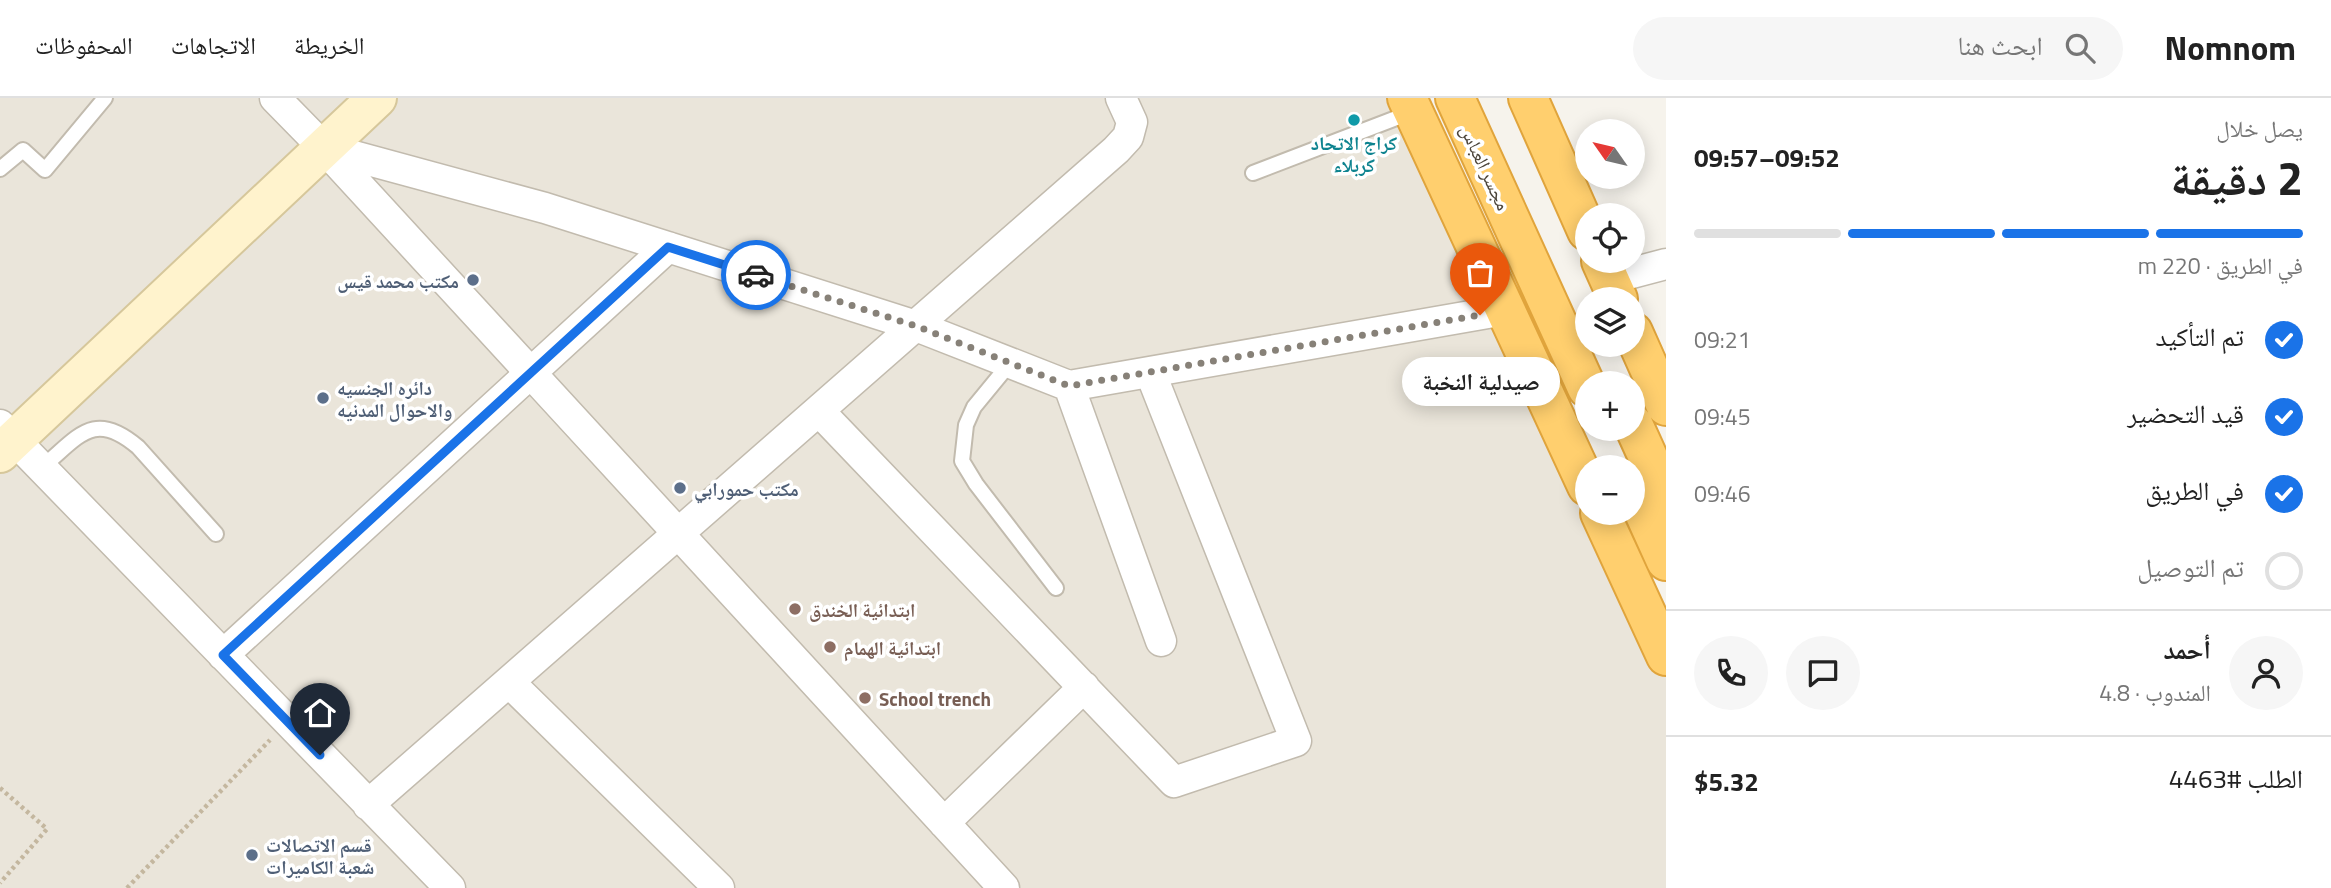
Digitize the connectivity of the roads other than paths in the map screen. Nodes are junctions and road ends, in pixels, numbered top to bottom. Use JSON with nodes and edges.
{"nodes":[{"id":1,"x":275,"y":98,"type":"edge"},
{"id":2,"x":377,"y":98,"type":"edge"},
{"id":3,"x":1121,"y":98,"type":"edge"},
{"id":4,"x":1455,"y":98,"type":"edge"},
{"id":5,"x":1484,"y":98,"type":"edge"},
{"id":6,"x":1528,"y":98,"type":"edge"},
{"id":7,"x":98,"y":100,"type":"edge"},
{"id":8,"x":1410,"y":105,"type":"edge"},
{"id":9,"x":324,"y":148,"type":"junction"},
{"id":10,"x":0,"y":169,"type":"edge"},
{"id":11,"x":1253,"y":173,"type":"dead end"},
{"id":12,"x":1575,"y":203,"type":"edge"},
{"id":13,"x":668,"y":247,"type":"junction"},
{"id":14,"x":1666,"y":264,"type":"edge"},
{"id":15,"x":1609,"y":280,"type":"edge"},
{"id":16,"x":1575,"y":298,"type":"edge"},
{"id":17,"x":1505,"y":310,"type":"junction"},
{"id":18,"x":916,"y":326,"type":"junction"},
{"id":19,"x":1644,"y":357,"type":"edge"},
{"id":20,"x":1011,"y":362,"type":"junction"},
{"id":21,"x":1579,"y":371,"type":"edge"},
{"id":22,"x":531,"y":373,"type":"junction"},
{"id":23,"x":1152,"y":374,"type":"junction"},
{"id":24,"x":1069,"y":386,"type":"junction"},
{"id":25,"x":1666,"y":405,"type":"edge"},
{"id":26,"x":819,"y":411,"type":"junction"},
{"id":27,"x":5,"y":439,"type":"edge"},
{"id":28,"x":1641,"y":441,"type":"edge"},
{"id":29,"x":1575,"y":460,"type":"edge"},
{"id":30,"x":41,"y":468,"type":"junction"},
{"id":31,"x":1666,"y":497,"type":"edge"},
{"id":32,"x":1645,"y":515,"type":"edge"},
{"id":33,"x":1606,"y":525,"type":"edge"},
{"id":34,"x":216,"y":534,"type":"dead end"},
{"id":35,"x":679,"y":534,"type":"junction"},
{"id":36,"x":1666,"y":561,"type":"edge"},
{"id":37,"x":1056,"y":587,"type":"dead end"},
{"id":38,"x":1161,"y":641,"type":"dead end"},
{"id":39,"x":223,"y":655,"type":"junction"},
{"id":40,"x":1666,"y":656,"type":"edge"},
{"id":41,"x":509,"y":682,"type":"junction"},
{"id":42,"x":1084,"y":687,"type":"junction"},
{"id":43,"x":368,"y":805,"type":"junction"},
{"id":44,"x":944,"y":823,"type":"junction"},
{"id":45,"x":450,"y":888,"type":"edge"},
{"id":46,"x":719,"y":888,"type":"edge"},
{"id":47,"x":1004,"y":888,"type":"edge"}],
"edges":[{"from":1,"to":9,"type":"street"},
{"from":2,"to":9,"type":"main road"},
{"from":3,"to":18,"type":"street"},
{"from":4,"to":21,"type":"highway","name":"مجسر العباس"},
{"from":5,"to":16,"type":"highway","name":"مجسر العباس"},
{"from":6,"to":12,"type":"highway"},
{"from":7,"to":10,"type":"lane"},
{"from":8,"to":11,"type":"lane"},
{"from":8,"to":17,"type":"highway"},
{"from":9,"to":13,"type":"street"},
{"from":9,"to":22,"type":"street"},
{"from":9,"to":27,"type":"main road"},
{"from":13,"to":18,"type":"street"},
{"from":13,"to":22,"type":"street"},
{"from":14,"to":15,"type":"street"},
{"from":17,"to":23,"type":"street"},
{"from":17,"to":29,"type":"highway"},
{"from":18,"to":20,"type":"street"},
{"from":18,"to":26,"type":"street"},
{"from":19,"to":25,"type":"highway"},
{"from":20,"to":24,"type":"street"},
{"from":20,"to":37,"type":"lane"},
{"from":22,"to":35,"type":"street"},
{"from":22,"to":39,"type":"street"},
{"from":23,"to":24,"type":"street"},
{"from":23,"to":42,"type":"street"},
{"from":24,"to":38,"type":"street"},
{"from":26,"to":35,"type":"street"},
{"from":26,"to":42,"type":"street"},
{"from":27,"to":30,"type":"street"},
{"from":28,"to":31,"type":"highway"},
{"from":30,"to":34,"type":"lane"},
{"from":30,"to":39,"type":"street"},
{"from":32,"to":36,"type":"highway"},
{"from":33,"to":40,"type":"highway"},
{"from":35,"to":41,"type":"street"},
{"from":35,"to":44,"type":"street"},
{"from":39,"to":43,"type":"street"},
{"from":41,"to":43,"type":"street"},
{"from":41,"to":46,"type":"street"},
{"from":42,"to":44,"type":"street"},
{"from":43,"to":45,"type":"street"},
{"from":44,"to":47,"type":"street"}]}
